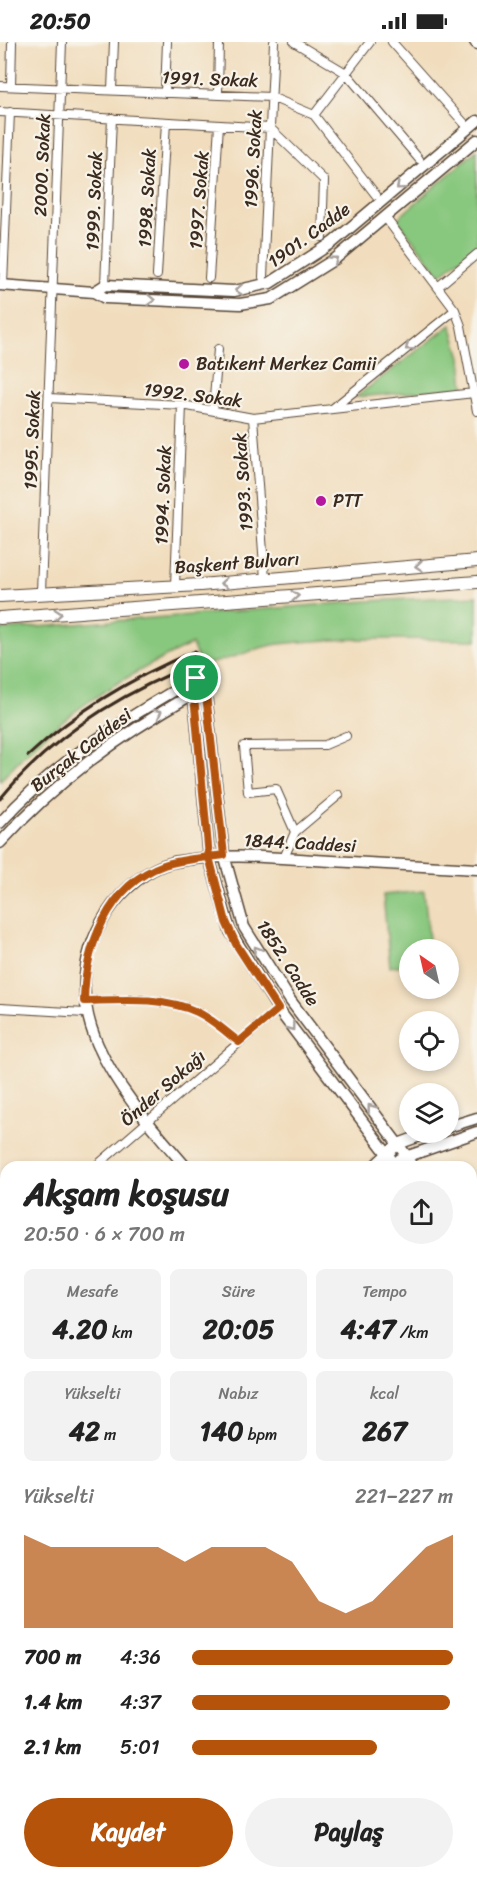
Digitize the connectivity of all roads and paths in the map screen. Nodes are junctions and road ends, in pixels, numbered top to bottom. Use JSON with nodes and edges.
{"nodes":[{"id":1,"x":12,"y":42,"type":"edge"},
{"id":2,"x":62,"y":42,"type":"edge"},
{"id":3,"x":114,"y":42,"type":"edge"},
{"id":4,"x":167,"y":42,"type":"edge"},
{"id":5,"x":219,"y":42,"type":"edge"},
{"id":6,"x":274,"y":42,"type":"edge"},
{"id":7,"x":294,"y":42,"type":"edge"},
{"id":8,"x":370,"y":42,"type":"edge"},
{"id":9,"x":392,"y":42,"type":"edge"},
{"id":10,"x":346,"y":73,"type":"junction"},
{"id":11,"x":0,"y":86,"type":"edge"},
{"id":12,"x":11,"y":86,"type":"junction"},
{"id":13,"x":60,"y":88,"type":"junction"},
{"id":14,"x":112,"y":90,"type":"junction"},
{"id":15,"x":165,"y":93,"type":"junction"},
{"id":16,"x":218,"y":94,"type":"junction"},
{"id":17,"x":271,"y":97,"type":"junction"},
{"id":18,"x":0,"y":112,"type":"edge"},
{"id":19,"x":10,"y":112,"type":"junction"},
{"id":20,"x":59,"y":115,"type":"junction"},
{"id":21,"x":314,"y":115,"type":"junction"},
{"id":22,"x":112,"y":118,"type":"junction"},
{"id":23,"x":477,"y":121,"type":"edge"},
{"id":24,"x":166,"y":122,"type":"junction"},
{"id":25,"x":464,"y":123,"type":"dead end"},
{"id":26,"x":219,"y":125,"type":"junction"},
{"id":27,"x":270,"y":128,"type":"junction"},
{"id":28,"x":477,"y":140,"type":"edge"},
{"id":29,"x":419,"y":159,"type":"dead end"},
{"id":30,"x":376,"y":195,"type":"dead end"},
{"id":31,"x":385,"y":217,"type":"junction"},
{"id":32,"x":322,"y":237,"type":"dead end"},
{"id":33,"x":477,"y":254,"type":"edge"},
{"id":34,"x":157,"y":275,"type":"dead end"},
{"id":35,"x":263,"y":277,"type":"dead end"},
{"id":36,"x":209,"y":278,"type":"dead end"},
{"id":37,"x":1,"y":285,"type":"edge"},
{"id":38,"x":105,"y":285,"type":"junction"},
{"id":39,"x":439,"y":286,"type":"junction"},
{"id":40,"x":53,"y":289,"type":"junction"},
{"id":41,"x":94,"y":292,"type":"junction"},
{"id":42,"x":455,"y":310,"type":"junction"},
{"id":43,"x":218,"y":349,"type":"dead end"},
{"id":44,"x":474,"y":393,"type":"junction"},
{"id":45,"x":49,"y":399,"type":"junction"},
{"id":46,"x":182,"y":405,"type":"junction"},
{"id":47,"x":332,"y":409,"type":"junction"},
{"id":48,"x":213,"y":410,"type":"junction"},
{"id":49,"x":477,"y":411,"type":"edge"},
{"id":50,"x":253,"y":418,"type":"junction"},
{"id":51,"x":477,"y":561,"type":"edge"},
{"id":52,"x":265,"y":579,"type":"junction"},
{"id":53,"x":477,"y":582,"type":"edge"},
{"id":54,"x":175,"y":586,"type":"junction"},
{"id":55,"x":41,"y":592,"type":"junction"},
{"id":56,"x":0,"y":596,"type":"edge"},
{"id":57,"x":0,"y":618,"type":"edge"},
{"id":58,"x":189,"y":682,"type":"junction"},
{"id":59,"x":205,"y":686,"type":"junction"},
{"id":60,"x":192,"y":696,"type":"junction"},
{"id":61,"x":346,"y":736,"type":"dead end"},
{"id":62,"x":339,"y":795,"type":"dead end"},
{"id":63,"x":0,"y":823,"type":"edge"},
{"id":64,"x":295,"y":832,"type":"junction"},
{"id":65,"x":0,"y":843,"type":"edge"},
{"id":66,"x":224,"y":855,"type":"junction"},
{"id":67,"x":209,"y":857,"type":"junction"},
{"id":68,"x":284,"y":858,"type":"junction"},
{"id":69,"x":477,"y":869,"type":"edge"},
{"id":70,"x":85,"y":1007,"type":"junction"},
{"id":71,"x":0,"y":1008,"type":"edge"},
{"id":72,"x":278,"y":1009,"type":"junction"},
{"id":73,"x":239,"y":1042,"type":"junction"},
{"id":74,"x":477,"y":1118,"type":"edge"},
{"id":75,"x":148,"y":1121,"type":"junction"},
{"id":76,"x":459,"y":1124,"type":"edge"},
{"id":77,"x":477,"y":1132,"type":"edge"},
{"id":78,"x":398,"y":1144,"type":"junction"},
{"id":79,"x":387,"y":1153,"type":"junction"},
{"id":80,"x":406,"y":1155,"type":"junction"},
{"id":81,"x":102,"y":1161,"type":"edge"},
{"id":82,"x":181,"y":1161,"type":"edge"},
{"id":83,"x":379,"y":1161,"type":"edge"},
{"id":84,"x":390,"y":1161,"type":"edge"},
{"id":85,"x":398,"y":1161,"type":"edge"},
{"id":86,"x":410,"y":1161,"type":"edge"}],
"edges":[{"from":1,"to":12,"type":"street"},
{"from":2,"to":13,"type":"street","name":"2000. Sokak"},
{"from":3,"to":14,"type":"street"},
{"from":4,"to":15,"type":"street"},
{"from":5,"to":16,"type":"street"},
{"from":6,"to":17,"type":"street","name":"1996. Sokak"},
{"from":7,"to":10,"type":"street"},
{"from":8,"to":10,"type":"street"},
{"from":9,"to":25,"type":"street"},
{"from":10,"to":21,"type":"street"},
{"from":10,"to":29,"type":"street"},
{"from":11,"to":12,"type":"street","name":"1991. Sokak"},
{"from":12,"to":13,"type":"street","name":"1991. Sokak"},
{"from":13,"to":14,"type":"street","name":"1991. Sokak"},
{"from":13,"to":20,"type":"street","name":"2000. Sokak"},
{"from":14,"to":15,"type":"street","name":"1991. Sokak"},
{"from":15,"to":16,"type":"street","name":"1991. Sokak"},
{"from":16,"to":17,"type":"street","name":"1991. Sokak"},
{"from":17,"to":21,"type":"street","name":"1991. Sokak"},
{"from":17,"to":27,"type":"street","name":"1996. Sokak"},
{"from":18,"to":19,"type":"street"},
{"from":19,"to":20,"type":"street"},
{"from":19,"to":37,"type":"street"},
{"from":20,"to":22,"type":"street"},
{"from":20,"to":40,"type":"street","name":"2000. Sokak"},
{"from":21,"to":30,"type":"street","name":"1991. Sokak"},
{"from":22,"to":24,"type":"street"},
{"from":22,"to":38,"type":"street","name":"1999. Sokak"},
{"from":23,"to":38,"type":"street","name":"1901. Cadde","one_way":true},
{"from":24,"to":26,"type":"street"},
{"from":24,"to":34,"type":"street","name":"1998. Sokak"},
{"from":26,"to":27,"type":"street"},
{"from":26,"to":36,"type":"street","name":"1997. Sokak"},
{"from":27,"to":32,"type":"street"},
{"from":27,"to":35,"type":"street","name":"1996. Sokak"},
{"from":28,"to":31,"type":"street","name":"1901. Cadde"},
{"from":31,"to":39,"type":"street"},
{"from":41,"to":31,"type":"street","name":"1901. Cadde","one_way":true},
{"from":33,"to":39,"type":"street"},
{"from":37,"to":40,"type":"street","name":"1901. Cadde"},
{"from":38,"to":41,"type":"street"},
{"from":39,"to":42,"type":"street"},
{"from":40,"to":41,"type":"street","name":"1901. Cadde"},
{"from":40,"to":45,"type":"street","name":"1995. Sokak"},
{"from":42,"to":44,"type":"street"},
{"from":42,"to":47,"type":"street","one_way":true},
{"from":43,"to":48,"type":"street"},
{"from":44,"to":47,"type":"street","name":"1992. Sokak"},
{"from":44,"to":49,"type":"street"},
{"from":45,"to":46,"type":"street","name":"1992. Sokak"},
{"from":45,"to":55,"type":"street","name":"1995. Sokak"},
{"from":46,"to":48,"type":"street","name":"1992. Sokak"},
{"from":46,"to":54,"type":"street","name":"1994. Sokak"},
{"from":47,"to":50,"type":"street","name":"1992. Sokak"},
{"from":48,"to":50,"type":"street","name":"1992. Sokak"},
{"from":50,"to":52,"type":"street","name":"1993. Sokak"},
{"from":51,"to":52,"type":"main road","name":"Başkent Bulvarı","one_way":true},
{"from":52,"to":54,"type":"main road","name":"Başkent Bulvarı","one_way":true},
{"from":57,"to":53,"type":"main road","name":"Başkent Bulvarı","one_way":true},
{"from":54,"to":55,"type":"main road","name":"Başkent Bulvarı"},
{"from":55,"to":56,"type":"main road","name":"Başkent Bulvarı"},
{"from":58,"to":59,"type":"street"},
{"from":58,"to":60,"type":"street"},
{"from":58,"to":63,"type":"street","name":"Burçak Caddesi"},
{"from":59,"to":60,"type":"street"},
{"from":59,"to":66,"type":"street","name":"1852. Cadde"},
{"from":65,"to":60,"type":"street","name":"Burçak Caddesi","one_way":true},
{"from":60,"to":67,"type":"street","name":"1852. Cadde"},
{"from":61,"to":64,"type":"street"},
{"from":62,"to":64,"type":"street"},
{"from":64,"to":68,"type":"street"},
{"from":66,"to":67,"type":"street","name":"1844. Caddesi"},
{"from":66,"to":68,"type":"street","name":"1844. Caddesi"},
{"from":78,"to":66,"type":"street","name":"1852. Cadde","one_way":true},
{"from":67,"to":70,"type":"street","name":"1844. Caddesi"},
{"from":67,"to":72,"type":"street","name":"1852. Cadde"},
{"from":68,"to":69,"type":"street","name":"1844. Caddesi"},
{"from":70,"to":71,"type":"street"},
{"from":70,"to":73,"type":"street"},
{"from":70,"to":75,"type":"street","name":"1844. Caddesi"},
{"from":72,"to":73,"type":"street","name":"Önder Sokağı"},
{"from":72,"to":79,"type":"street","name":"1852. Cadde","one_way":true},
{"from":73,"to":75,"type":"street","name":"Önder Sokağı"},
{"from":74,"to":76,"type":"street"},
{"from":75,"to":81,"type":"street","name":"Önder Sokağı"},
{"from":75,"to":82,"type":"street","name":"1844. Caddesi"},
{"from":77,"to":80,"type":"street"},
{"from":78,"to":79,"type":"street"},
{"from":78,"to":80,"type":"street","name":"1852. Cadde"},
{"from":79,"to":83,"type":"street"},
{"from":79,"to":84,"type":"street","name":"1852. Cadde"},
{"from":80,"to":85,"type":"street"},
{"from":80,"to":86,"type":"street"}]}
